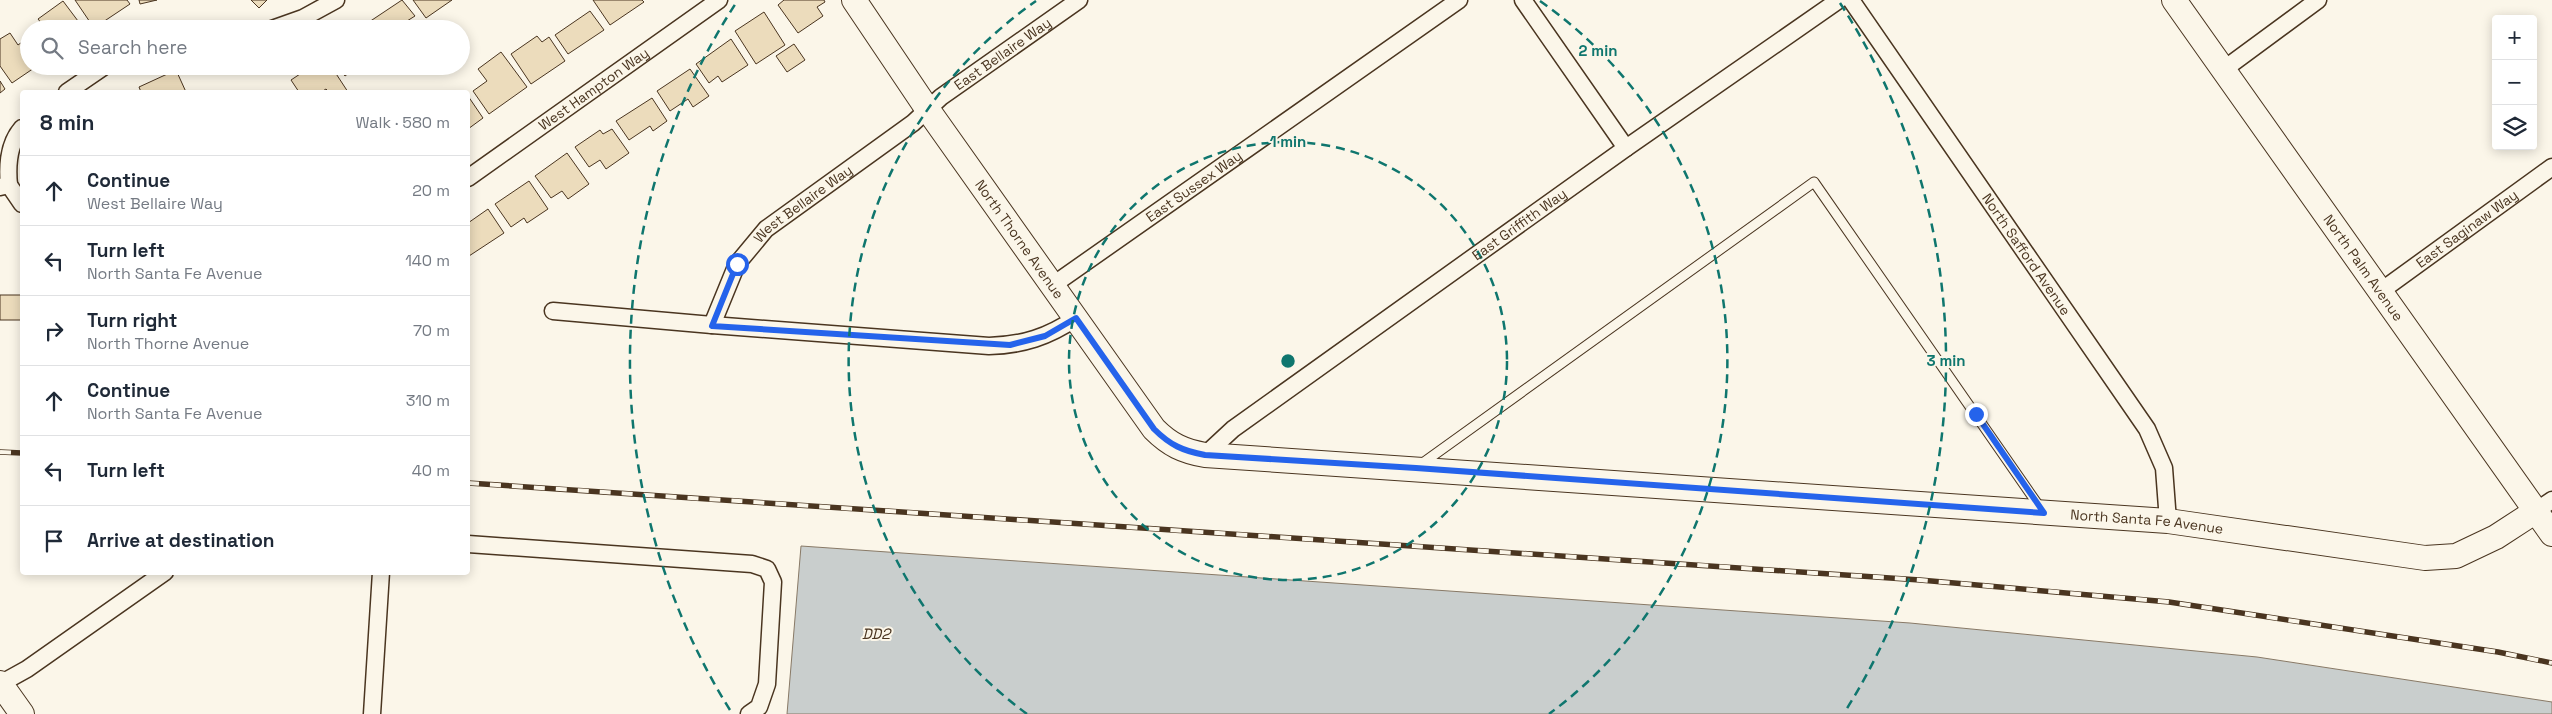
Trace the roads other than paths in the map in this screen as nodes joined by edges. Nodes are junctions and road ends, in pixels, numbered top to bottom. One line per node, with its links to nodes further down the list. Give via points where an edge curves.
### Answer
1 (336, 0): 11 (street)
2 (719, 0): 19 (street, West Hampton Way)
3 (854, 0): 15 (street, North Thorne Avenue)
4 (1078, 0): 15 (street, East Bellaire Way, via 941,97)
5 (1459, 0): 22 (street, East Sussex Way)
6 (1523, 0): 17 (street)
7 (1840, 0): 17 (street, East Griffith Way)
8 (1851, 0): 31 (street, North Safford Avenue, via 2147,429 2164,468)
9 (2174, 0): 12 (street, North Palm Avenue)
10 (2318, 0): 12 (street)
11 (297, 20)
12 (2223, 70): 23 (street, North Palm Avenue)
13 (92, 75): 14 (street)
14 (70, 90)
15 (928, 110): 22 (street, North Thorne Avenue); 26 (street, West Bellaire Way, via 766,229 737,264)
16 (20, 130): 20 (street, via 7,163)
17 (1626, 148): 27 (street, East Griffith Way, via 1233,429)
18 (2552, 167): 23 (street, East Saginaw Way)
19 (470, 177)
20 (4, 186): 21 (street)
21 (20, 202)
22 (1053, 285): 25 (street, North Thorne Avenue)
23 (2381, 291): 29 (street, North Palm Avenue)
24 (553, 311): 26 (street)
25 (1076, 318): 26 (street, via 1045,336 1010,345); 27 (street, North Thorne Avenue, via 1154,429 1169,444 1183,451)
26 (712, 326)
27 (1205, 455): 28 (street, North Santa Fe Avenue)
28 (1416, 468): 30 (street, North Santa Fe Avenue); 30 (lane, via 1814,182)
29 (2544, 506): 31 (street, North Santa Fe Avenue, via 2496,537 2456,556 2425,558); 32 (street, North Palm Avenue)
30 (2044, 513): 31 (street, North Santa Fe Avenue)
31 (2168, 521)
32 (2552, 534)
33 (470, 544): 39 (street, via 752,564 767,569 773,582 768,684 759,707)
34 (161, 575): 36 (street, via 90,626)
35 (381, 575): 38 (street)
36 (0, 683): 37 (street)
37 (22, 714)
38 (372, 714)
39 (749, 714)

